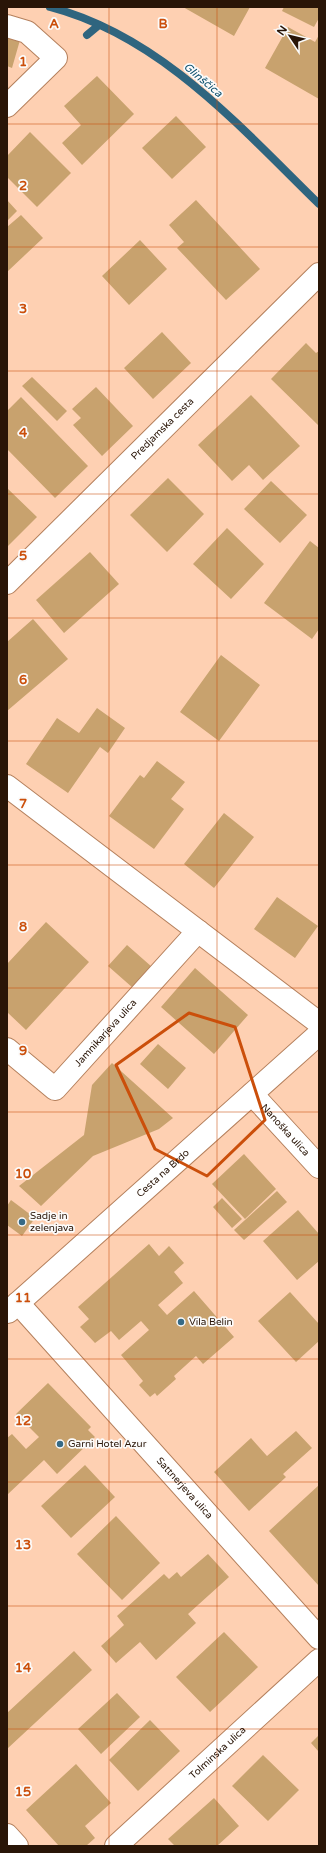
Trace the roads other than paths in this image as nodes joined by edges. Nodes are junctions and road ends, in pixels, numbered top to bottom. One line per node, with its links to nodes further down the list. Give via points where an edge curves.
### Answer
1 (7, 26): 2 (street, via 26,32 56,58)
2 (7, 106)
3 (319, 274): 4 (street, Predjamska cesta)
4 (7, 583)
5 (7, 786): 6 (street)
6 (198, 931): 7 (street); 9 (street, Jamnikarjeva ulica, via 55,1089)
7 (319, 1023)
8 (319, 1034): 10 (street, Cesta na Brdo)
9 (7, 1049)
10 (252, 1094): 11 (street, Nanoška ulica); 12 (street, Cesta na Brdo)
11 (319, 1167)
12 (12, 1308): 13 (street, Sattnerjeva ulica)
13 (319, 1638)
14 (319, 1660): 17 (street, Tolminska ulica)
15 (7, 1835): 16 (street)
16 (17, 1846)
17 (116, 1846)

